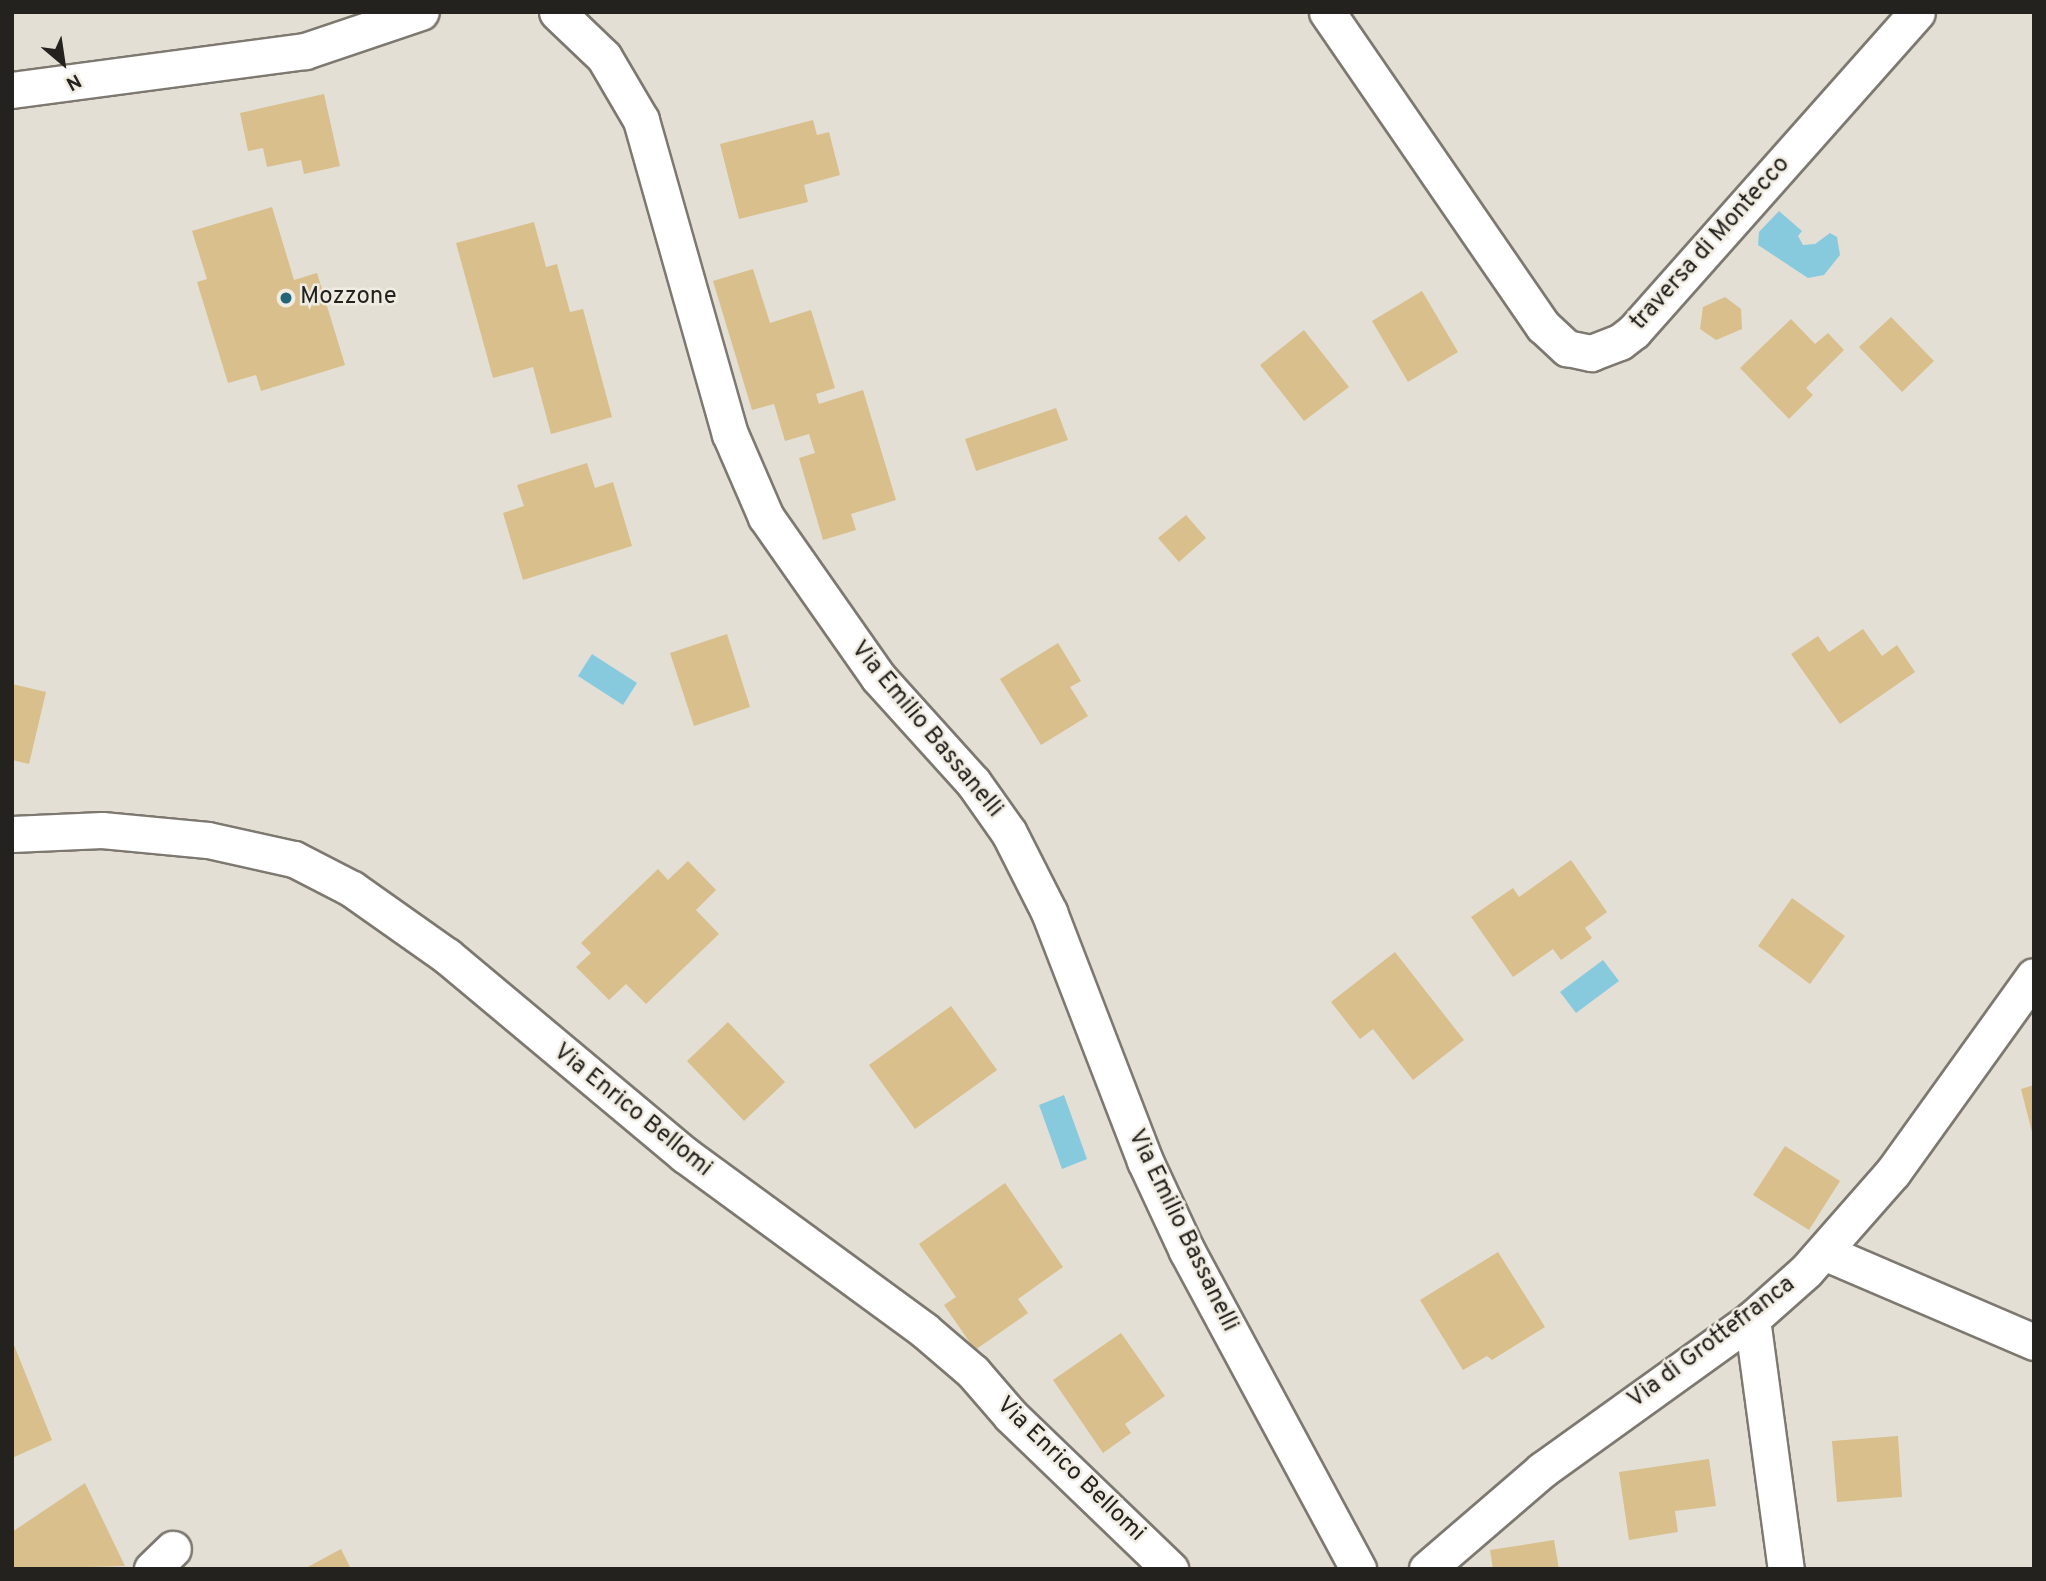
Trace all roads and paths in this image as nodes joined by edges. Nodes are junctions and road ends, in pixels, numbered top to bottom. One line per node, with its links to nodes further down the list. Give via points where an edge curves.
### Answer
1 (421, 12): 5 (street, via 305,51)
2 (557, 12): 12 (street, Via Emilio Bassanelli, via 611,66 641,120 730,434 766,517 872,668 973,782 1015,843 1049,912 1145,1161 1187,1251)
3 (1326, 12): 4 (street, traversa di Montecco, via 1543,326 1567,348 1591,353 1634,331)
4 (1917, 12)
5 (12, 90)
6 (12, 834): 11 (street, Via Enrico Bellomi, via 102,830 208,840 294,859 352,889 447,956 685,1156 924,1330 973,1372 1011,1416)
7 (2034, 976): 8 (street, Via di Grottefranca, via 1893,1172)
8 (1824, 1252): 9 (street, Via di Grottefranca); 10 (street)
9 (1752, 1319): 13 (street, Via di Grottefranca, via 1542,1470); 14 (street)
10 (2034, 1342)
11 (1170, 1569)
12 (1358, 1569)
13 (1427, 1569)
14 (1786, 1569)

